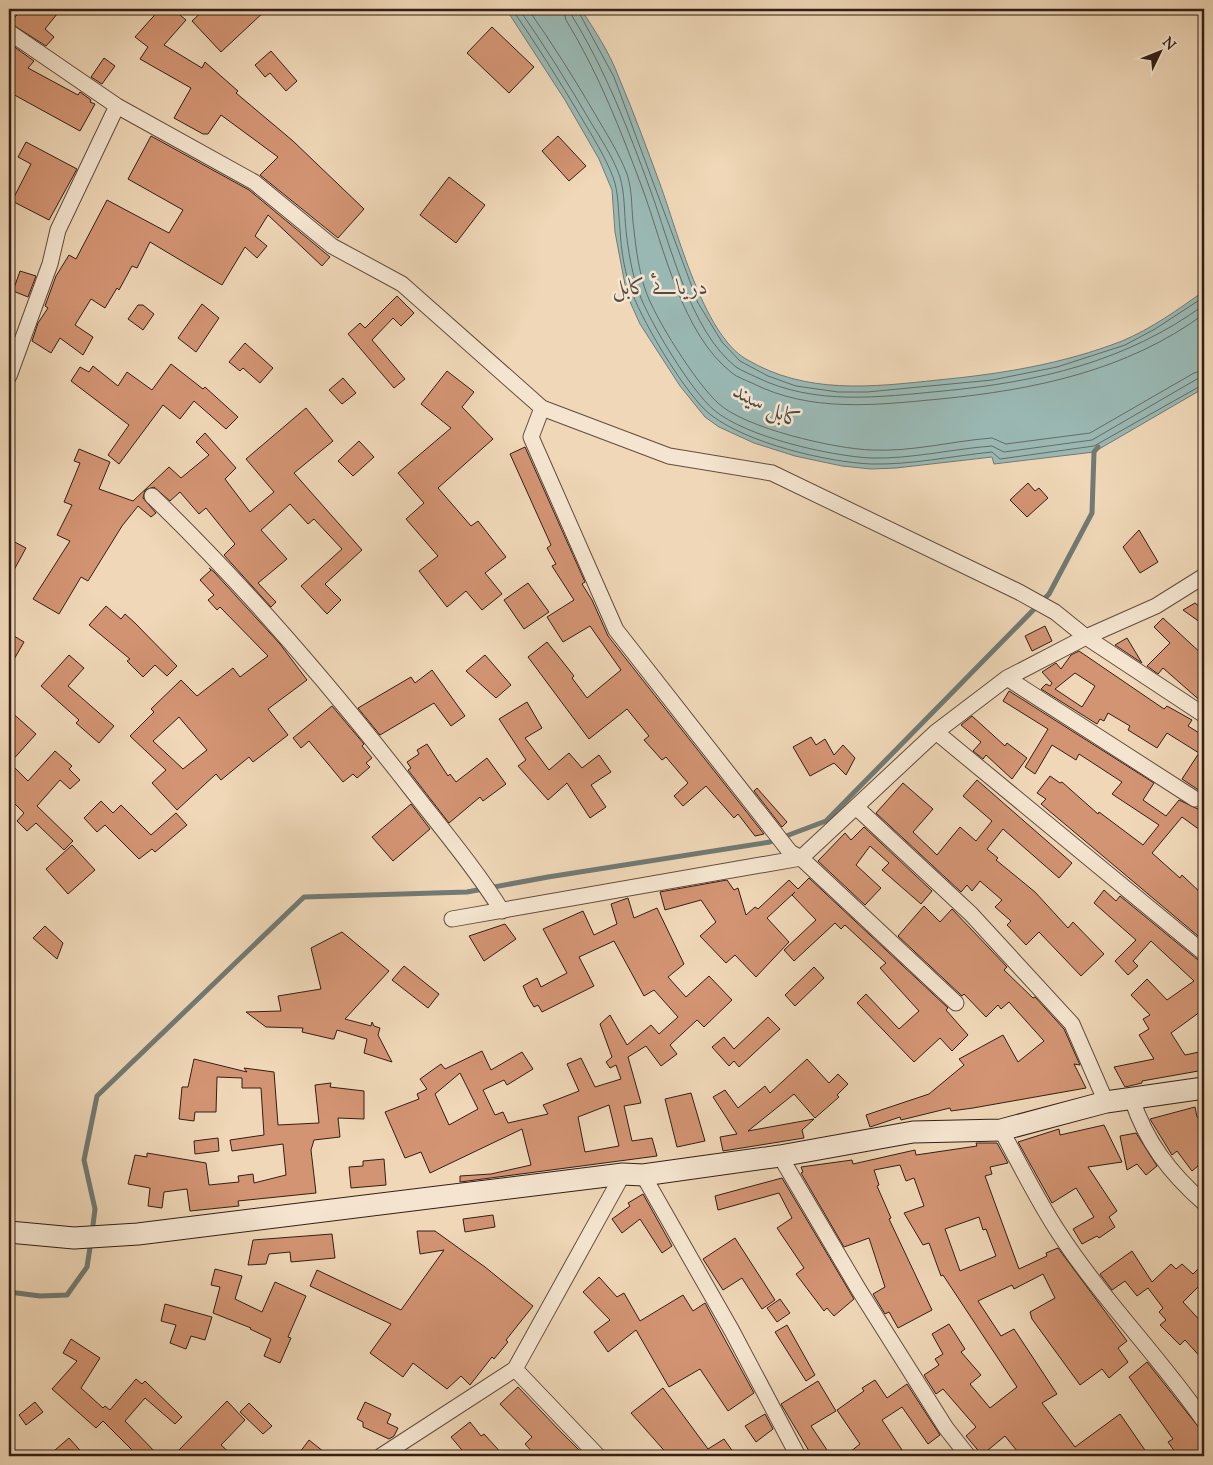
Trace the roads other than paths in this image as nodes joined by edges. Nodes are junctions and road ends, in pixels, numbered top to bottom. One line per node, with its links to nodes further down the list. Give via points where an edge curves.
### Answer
1 (9, 32): 2 (street)
2 (117, 106): 3 (street, via 58,230 50,264); 4 (street, via 254,182 332,246 402,284)
3 (9, 376)
4 (542, 408): 7 (street, via 669,456 772,473 1020,592 1055,612); 13 (street, via 531,438 616,630 776,835)
5 (152, 496): 14 (street, via 210,552 344,702)
6 (1204, 576): 7 (street, via 1156,606)
7 (1086, 637): 8 (street); 9 (street)
8 (1007, 678): 10 (street); 11 (street)
9 (1204, 715)
10 (936, 732): 12 (street); 16 (street)
11 (1195, 799)
12 (856, 807): 13 (street); 20 (street, via 971,914 1072,1024)
13 (796, 855): 14 (street); 17 (street)
14 (502, 910): 15 (street)
15 (452, 919)
16 (1204, 953)
17 (956, 1003)
18 (1201, 1093): 19 (street)
19 (1132, 1099): 20 (street); 24 (street, via 1141,1126 1156,1152)
20 (1106, 1102): 21 (street)
21 (1001, 1130): 22 (street, via 913,1132); 27 (street, via 1058,1232 1116,1310 1184,1391)
22 (780, 1156): 23 (street); 32 (street, via 859,1290 946,1428)
23 (633, 1174): 25 (street, via 138,1234 74,1238); 26 (street); 31 (street, via 732,1331)
24 (1204, 1203)
25 (9, 1232)
26 (516, 1368): 28 (street); 30 (street)
27 (1204, 1422)
28 (400, 1451): 29 (street)
29 (381, 1456)
30 (598, 1456)
31 (798, 1456)
32 (968, 1456)

